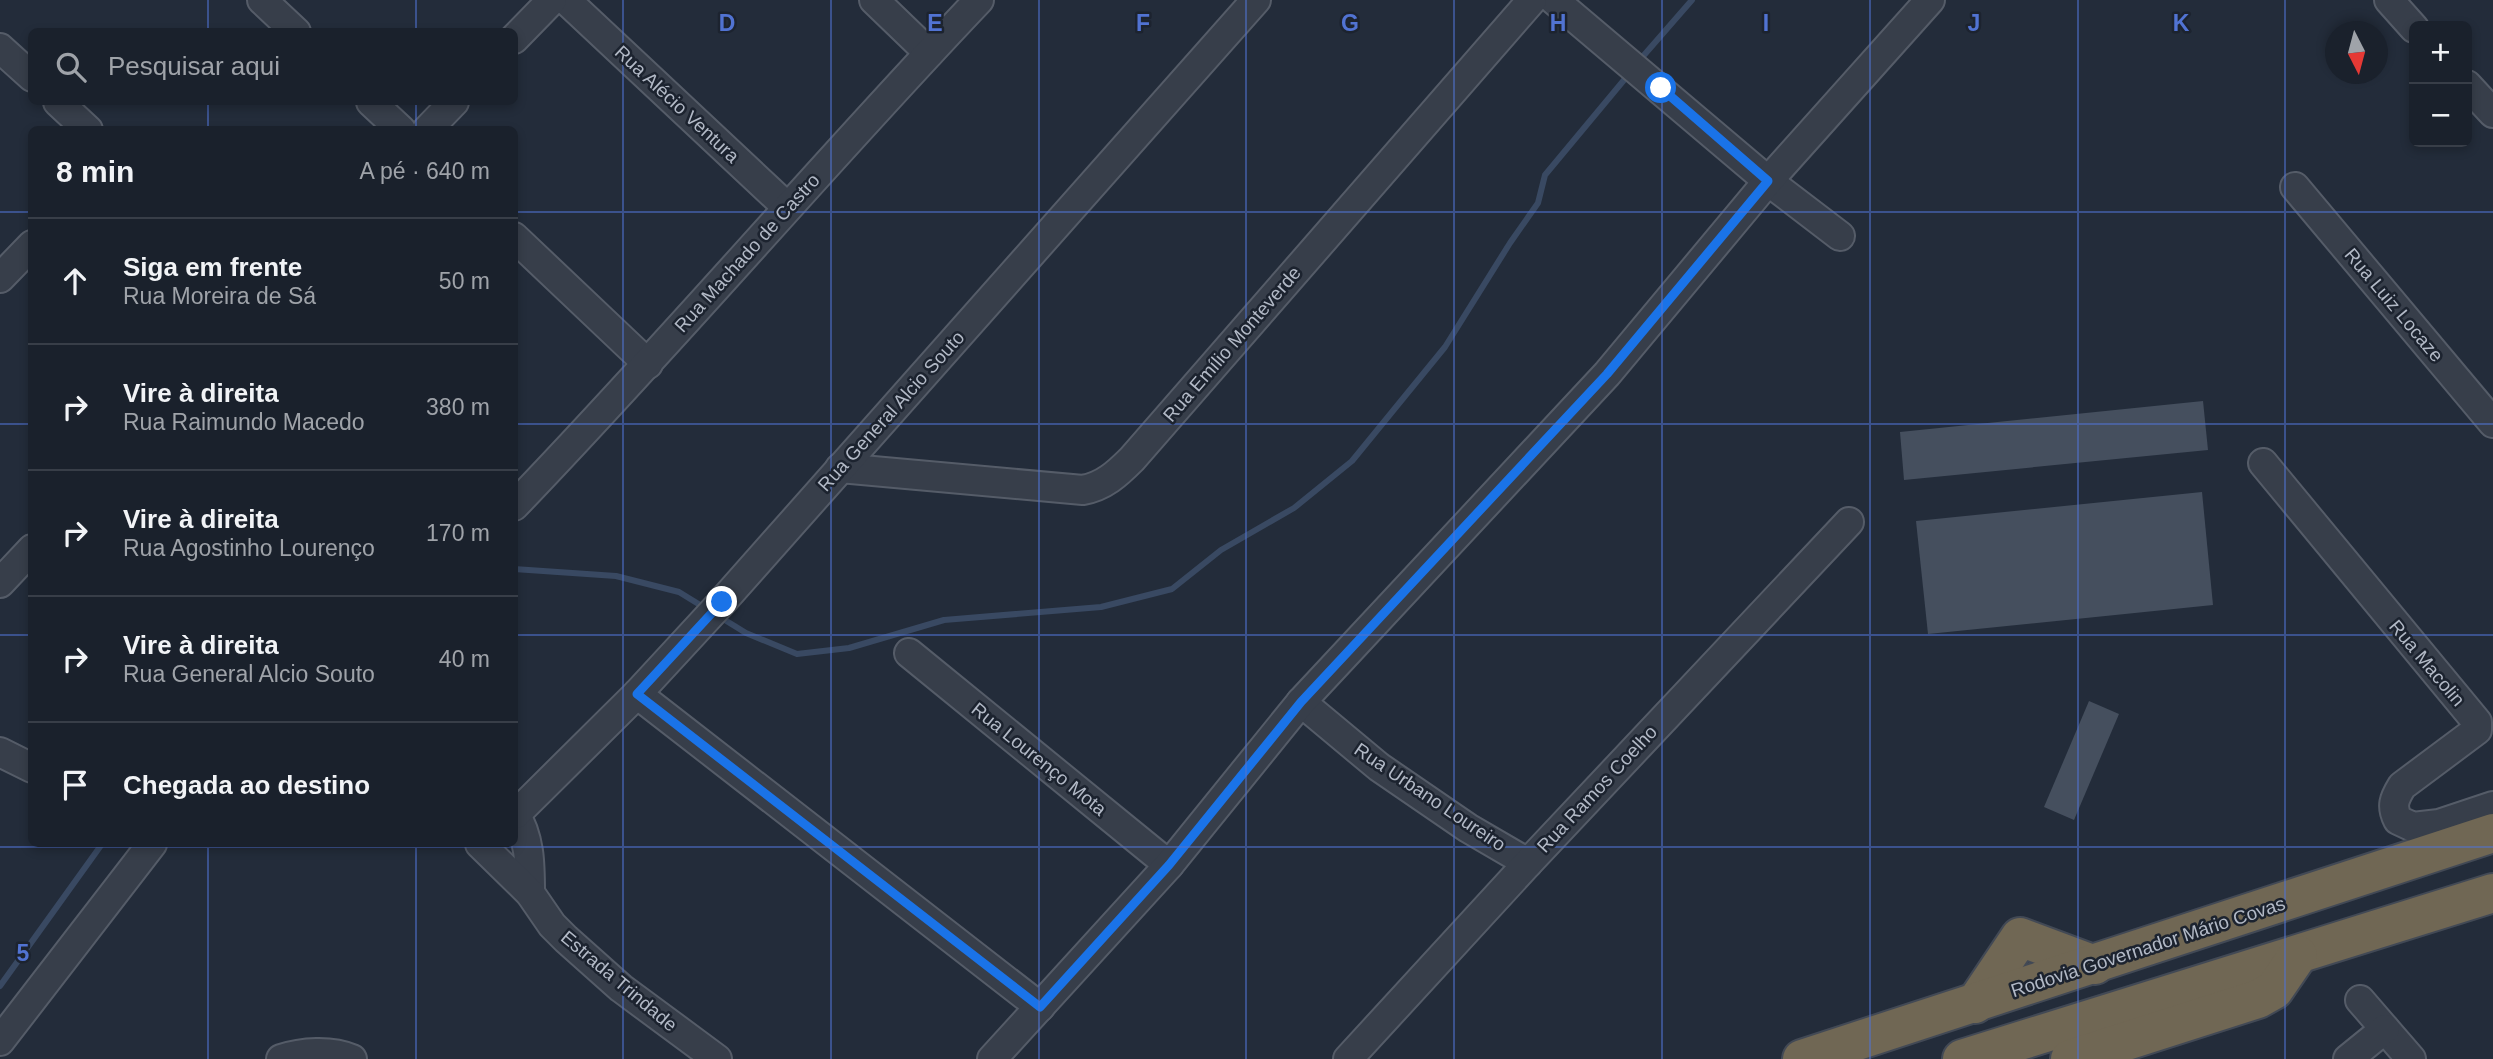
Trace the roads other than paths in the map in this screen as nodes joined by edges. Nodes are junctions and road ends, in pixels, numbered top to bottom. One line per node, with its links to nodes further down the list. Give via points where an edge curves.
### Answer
1 (262, 0): 12 (street)
2 (552, 0): 13 (street)
3 (566, 0): 27 (street, Rua Alécio Ventura)
4 (874, 0): 15 (street)
5 (979, 0): 15 (street, Rua Machado de Castro)
6 (1256, 0): 35 (street, Rua General Alcio Souto)
7 (1532, 0): 35 (street, Rua Emílio Monteverde, via 1112,478 1083,490)
8 (1554, 0): 25 (street)
9 (1930, 0): 25 (street)
10 (2389, 0): 11 (street)
11 (2409, 22)
12 (292, 28)
13 (518, 35)
14 (0, 48): 16 (street)
15 (929, 53): 27 (street, Rua Machado de Castro)
16 (28, 73)
17 (2472, 90): 21 (street)
18 (61, 105): 22 (street)
19 (374, 105): 23 (street)
20 (451, 105): 24 (street)
21 (2493, 113)
22 (84, 126)
23 (397, 126)
24 (431, 126)
25 (1768, 181): 28 (street); 42 (street, via 1607,374)
26 (2295, 187): 33 (street, Rua Luiz Locaze)
27 (787, 207): 32 (street, Rua Machado de Castro)
28 (1840, 236)
29 (518, 241): 32 (street)
30 (28, 249): 31 (street)
31 (0, 278)
32 (648, 364): 36 (street, Rua Machado de Castro)
33 (2493, 423)
34 (2263, 463): 45 (street, Rua Macolin, via 2477,722 2477,730 2402,786 2394,798 2398,820 2413,827 2439,824)
35 (840, 468): 41 (street, Rua General Alcio Souto)
36 (518, 502)
37 (1849, 522): 51 (street, Rua Ramos Coelho)
38 (28, 553): 39 (street)
39 (0, 583)
40 (909, 653): 52 (street, Rua Lourenço Mota)
41 (637, 694): 46 (street, Rua General Alcio Souto); 57 (street)
42 (1301, 702): 51 (street, Rua Urbano Loureiro, via 1379,767); 52 (street)
43 (0, 752): 44 (street)
44 (28, 766)
45 (2493, 806)
46 (518, 810)
47 (518, 818): 53 (street, via 530,855)
48 (2493, 833): 65 (highway, Rodovia Governador Mário Covas)
49 (150, 847): 59 (street)
50 (483, 847): 53 (street, Estrada Trindade)
51 (1528, 863): 64 (street, Rua Ramos Coelho)
52 (1169, 865): 57 (street)
53 (530, 893): 62 (street, Estrada Trindade, via 552,925 621,988)
54 (2493, 893): 55 (highway)
55 (2298, 955): 66 (highway); 67 (highway, via 2274,990 2259,999)
56 (2360, 1000): 58 (street)
57 (1040, 1007): 63 (street)
58 (2385, 1029): 68 (street); 69 (street)
59 (0, 1041)
60 (281, 1059): 61 (street, via 318,1053)
61 (352, 1059)
62 (717, 1059)
63 (992, 1059)
64 (1348, 1059)
65 (1802, 1059)
66 (1962, 1059)
67 (2070, 1059)
68 (2348, 1059)
69 (2410, 1059)

